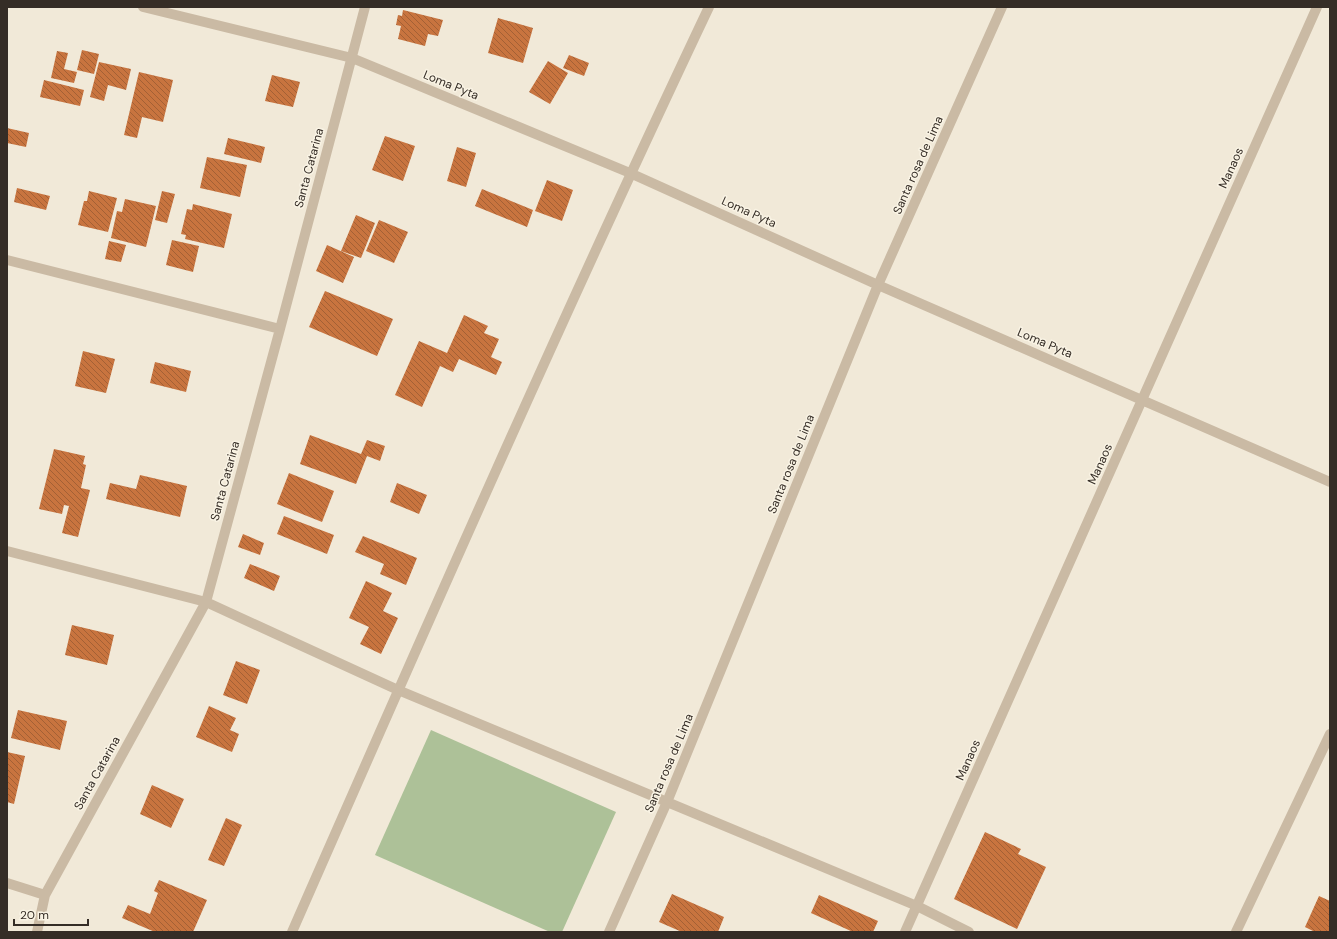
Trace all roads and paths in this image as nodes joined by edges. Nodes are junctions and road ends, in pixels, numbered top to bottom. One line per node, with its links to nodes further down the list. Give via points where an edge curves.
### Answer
1 (144, 7): 6 (street, Loma Pyta)
2 (365, 7): 6 (street, Santa Catarina)
3 (709, 7): 7 (street)
4 (1002, 7): 9 (street, Santa rosa de Lima)
5 (1317, 7): 11 (street, Manaos)
6 (352, 58): 7 (street, Loma Pyta); 10 (street, Santa Catarina)
7 (630, 173): 9 (street, Loma Pyta); 15 (street)
8 (7, 260): 10 (street)
9 (878, 285): 11 (street, Loma Pyta); 17 (street, Santa rosa de Lima)
10 (280, 329): 14 (street, Santa Catarina)
11 (1143, 399): 12 (street, Loma Pyta); 20 (street, Manaos)
12 (1330, 482)
13 (7, 551): 14 (street)
14 (206, 602): 15 (street); 19 (street, Santa Catarina)
15 (398, 690): 17 (street); 22 (street)
16 (1330, 734): 26 (street)
17 (667, 802): 20 (street); 23 (street, Santa rosa de Lima)
18 (7, 883): 19 (street)
19 (45, 895): 21 (street, Santa Catarina)
20 (917, 906): 24 (street, Manaos); 25 (street)
21 (37, 932)
22 (292, 932)
23 (609, 932)
24 (906, 932)
25 (969, 932)
26 (1236, 932)

